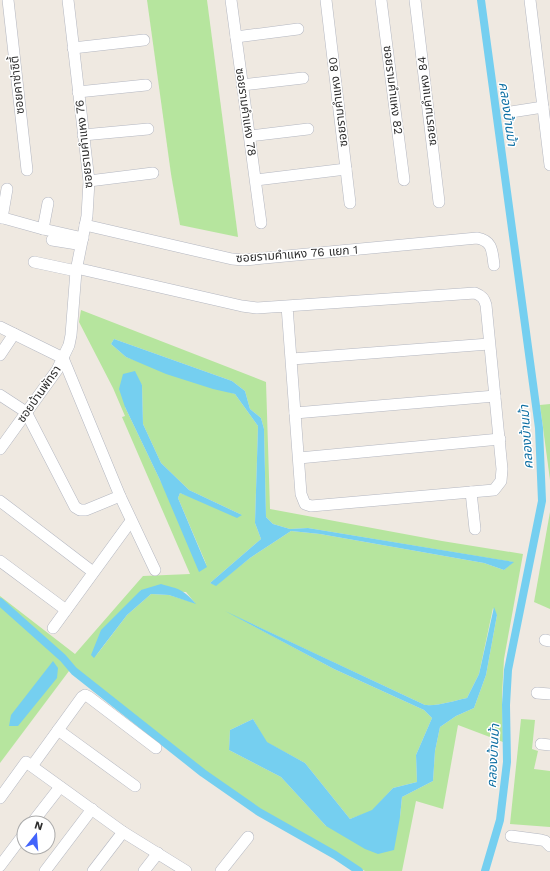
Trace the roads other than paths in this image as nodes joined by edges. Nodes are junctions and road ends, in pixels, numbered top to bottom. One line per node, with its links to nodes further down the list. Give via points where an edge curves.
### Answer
1 (8, 0): 24 (street, ซอยคาซ่าซิตี้)
2 (71, 0): 11 (street, ซอยรามคำแหง 76)
3 (231, 0): 9 (street, ซอยรามคำแหง 78)
4 (326, 0): 23 (street, ซอยรามคำแหง 80)
5 (381, 0): 27 (street, ซอยรามคำแหง 82)
6 (415, 0): 30 (street, ซอยรามคำแหง 84)
7 (530, 0): 16 (street)
8 (298, 29): 9 (street)
9 (236, 37): 14 (street, ซอยรามคำแหง 78)
10 (144, 40): 11 (street)
11 (73, 48): 15 (street, ซอยรามคำแหง 76)
12 (302, 78): 14 (street)
13 (146, 85): 15 (street)
14 (242, 85): 21 (street, ซอยรามคำแหง 78)
15 (78, 92): 20 (street, ซอยรามคำแหง 76)
16 (543, 107): 17 (street); 22 (street)
17 (511, 112)
18 (148, 129): 20 (street)
19 (308, 129): 21 (street)
20 (83, 135): 28 (street, ซอยรามคำแหง 76)
21 (250, 136): 26 (street, ซอยรามคำแหง 78)
22 (550, 165)
23 (346, 169): 26 (street); 32 (street, ซอยรามคำแหง 80)
24 (27, 170)
25 (153, 173): 28 (street)
26 (256, 180): 34 (street, ซอยรามคำแหง 78)
27 (404, 180)
28 (89, 181): 35 (street, ซอยรามคำแหง 76)
29 (7, 189): 33 (street)
30 (439, 202)
31 (48, 203): 36 (street)
32 (350, 204)
33 (1, 218): 36 (street)
34 (261, 223)
35 (85, 225): 38 (street, ซอยรามคำแหง 76); 40 (street, ซอยรามคำแหง 76 แยก 1, via 244,260 477,238 490,245)
36 (42, 229): 38 (street)
37 (52, 240): 38 (street)
38 (82, 241): 41 (street, ซอยรามคำแหง 76)
39 (34, 262): 41 (street)
40 (494, 265)
41 (76, 269): 42 (street, via 242,306); 45 (street, ซอยรามคำแหง 76)
42 (287, 306): 46 (street, via 475,293 480,295 486,305); 49 (street)
43 (0, 327): 44 (street)
44 (14, 334): 47 (street); 48 (street)
45 (71, 335): 48 (street, ซอยบ้านพัทรา)
46 (489, 344): 49 (street); 51 (street)
47 (0, 355)
48 (63, 358): 52 (street, ซอยบ้านพัทรา); 58 (street)
49 (292, 359): 53 (street)
50 (0, 395): 52 (street)
51 (495, 396): 53 (street); 54 (street)
52 (26, 412): 55 (street, ซอยบ้านพัทรา); 58 (street, via 75,507 86,510)
53 (295, 413): 56 (street)
54 (500, 439): 56 (street); 57 (street, via 501,482 494,490)
55 (0, 449)
56 (298, 458): 57 (street, via 302,498 305,504 311,506)
57 (471, 492): 61 (street)
58 (120, 496): 60 (street)
59 (0, 501): 64 (street)
60 (131, 521): 63 (street); 64 (street)
61 (475, 529)
62 (0, 561): 65 (street)
63 (155, 570)
64 (93, 572): 65 (street)
65 (66, 610): 66 (street)
66 (52, 628)
67 (537, 693): 68 (street)
68 (550, 694)
69 (58, 730): 70 (street, via 85,695); 71 (street); 72 (street)
70 (156, 748)
71 (32, 766): 73 (street); 74 (street, via 26,762)
72 (135, 786)
73 (60, 787): 75 (street); 76 (street)
74 (0, 798)
75 (92, 809): 77 (street); 84 (street)
76 (38, 815)
77 (123, 832): 82 (street); 85 (street)
78 (511, 836): 81 (street, via 544,841)
79 (248, 837): 88 (street)
80 (16, 845): 83 (street)
81 (550, 846)
82 (158, 853): 86 (street); 87 (street)
83 (0, 866)
84 (45, 871)
85 (93, 871)
86 (144, 871)
87 (186, 871)
88 (220, 871)

